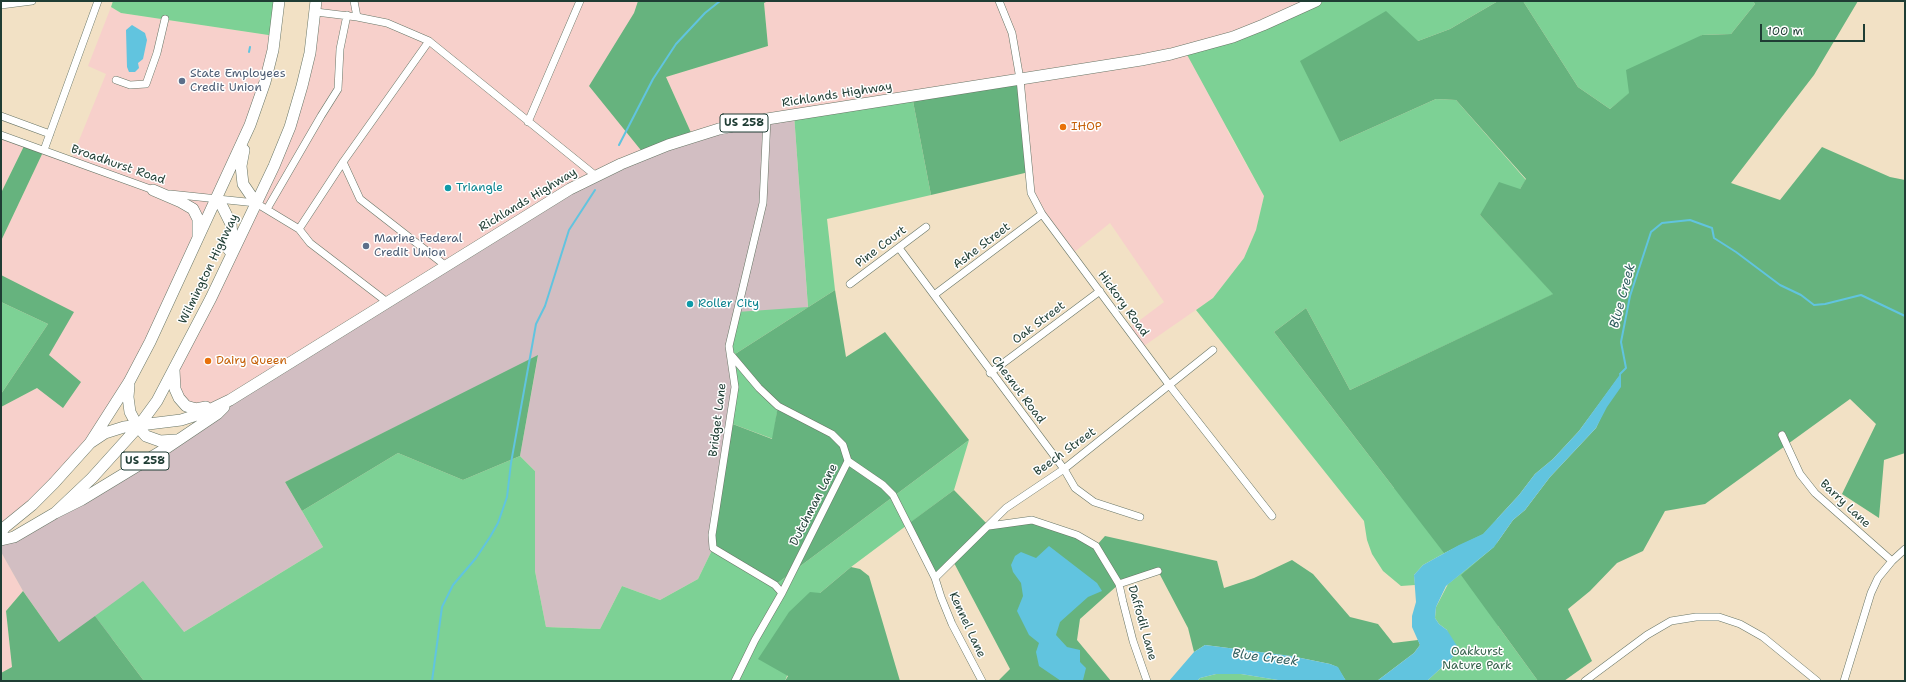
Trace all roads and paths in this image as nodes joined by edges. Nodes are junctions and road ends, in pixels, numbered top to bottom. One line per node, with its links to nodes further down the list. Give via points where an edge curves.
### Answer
1 (32, 1): 8 (street)
2 (98, 1): 20 (street)
3 (279, 1): 19 (main road, Wilmington Highway, via 273,50)
4 (354, 1): 11 (street)
5 (580, 1): 18 (street)
6 (999, 1): 14 (street, Hickory Road, via 1012,34)
7 (1316, 1): 14 (main road, Richlands Highway / US 258, via 1263,25 1202,46 1141,60)
8 (1, 5)
9 (316, 6): 10 (street); 27 (main road, Wilmington Highway, via 302,86 290,127)
10 (348, 15): 11 (street); 28 (street, via 340,49 338,89)
11 (357, 17): 13 (street, via 401,28)
12 (165, 20): 15 (street, via 146,84 130,85)
13 (429, 41): 18 (street); 23 (street)
14 (1020, 79): 17 (main road, Richlands Highway / US 258); 29 (street, Hickory Road, via 1031,193)
15 (116, 80)
16 (1, 116): 20 (street)
17 (767, 119): 24 (main road, Richlands Highway / US 258, via 693,136); 41 (street, Bridget Lane, via 763,203 729,346)
18 (528, 122): 24 (street)
19 (250, 125): 26 (main road, Wilmington Highway); 27 (main road, via 241,166 243,184)
20 (50, 134): 22 (street)
21 (1, 135): 22 (street, Broadhurst Road)
22 (44, 150): 25 (street, Broadhurst Road)
23 (342, 162): 31 (street); 34 (street, via 360,199)
24 (596, 176): 34 (main road, Richlands Highway / US 258, via 542,205)
25 (153, 190): 26 (street, Broadhurst Road); 32 (main road, via 182,202 192,210 198,219)
26 (218, 198): 27 (street, Broadhurst Road); 32 (main road, Wilmington Highway); 35 (main road, via 231,224 232,237)
27 (256, 203): 28 (street); 35 (main road, Wilmington Highway)
28 (267, 209): 31 (street)
29 (1042, 214): 37 (street, Hickory Road); 38 (street, Ashe Street)
30 (926, 227): 33 (street, Pine Court)
31 (298, 229): 39 (street, via 312,245)
32 (198, 241): 44 (main road, Wilmington Highway)
33 (898, 248): 36 (street, Pine Court); 38 (street, Chesnut Road)
34 (446, 266): 39 (main road, Richlands Highway / US 258)
35 (223, 274): 42 (main road, Wilmington Highway)
36 (850, 284)
37 (1100, 291): 43 (street, Oak Street); 45 (street, Hickory Road)
38 (934, 296): 43 (street, Chesnut Road)
39 (387, 302): 46 (main road, Richlands Highway / US 258)
40 (1214, 350): 45 (street, Beech Street)
41 (732, 356): 51 (street, Dutchman Lane, via 778,406 832,434 843,445); 64 (street, Bridget Lane, via 735,388 712,535 713,548 775,585)
42 (174, 369): 46 (main road, via 174,389 186,406 196,409); 47 (main road, Wilmington Highway, via 157,401)
43 (990, 373): 52 (street, Chesnut Road)
44 (129, 382): 47 (main road, via 130,412); 50 (main road, Wilmington Highway)
45 (1170, 386): 52 (street, Beech Street); 54 (street, Hickory Road)
46 (230, 400): 47 (main road, Richlands Highway / US 258, via 181,420); 49 (main road, Richlands Highway / US 258, via 217,414)
47 (138, 427): 49 (main road, via 146,436 160,441); 50 (main road, Richlands Highway / US 258, via 124,427); 53 (main road, Wilmington Highway, via 92,478)
48 (1782, 435): 60 (street, Barry Lane, via 1800,474 1815,493)
49 (176, 440): 53 (main road, Richlands Highway / US 258, via 81,500)
50 (90, 442): 57 (main road, via 54,483)
51 (848, 461): 62 (street, Kennel Lane, via 893,495); 64 (street, Dutchman Lane)
52 (1064, 469): 55 (street, Chesnut Road, via 1075,488 1094,502); 56 (street, Beech Street, via 1006,508)
53 (55, 512): 58 (main road, via 14,537)
54 (1272, 516)
55 (1140, 517)
56 (989, 526): 62 (street, Beech Street); 63 (street, Daffodil Lane, via 1032,520 1077,535 1096,546)
57 (1, 532)
58 (1, 540)
59 (1905, 549): 60 (street)
60 (1892, 561): 70 (street, via 1878,578 1872,593)
61 (1158, 571): 63 (street)
62 (935, 578): 66 (street, Kennel Lane, via 952,624)
63 (1119, 584): 67 (street, Daffodil Lane, via 1133,641)
64 (782, 593): 65 (street, Dutchman Lane)
65 (735, 681)
66 (982, 681)
67 (1147, 681)
68 (1585, 681): 69 (street, via 1647,635 1671,621 1696,617 1719,617 1740,624 1763,637)
69 (1817, 681)
70 (1844, 681)

